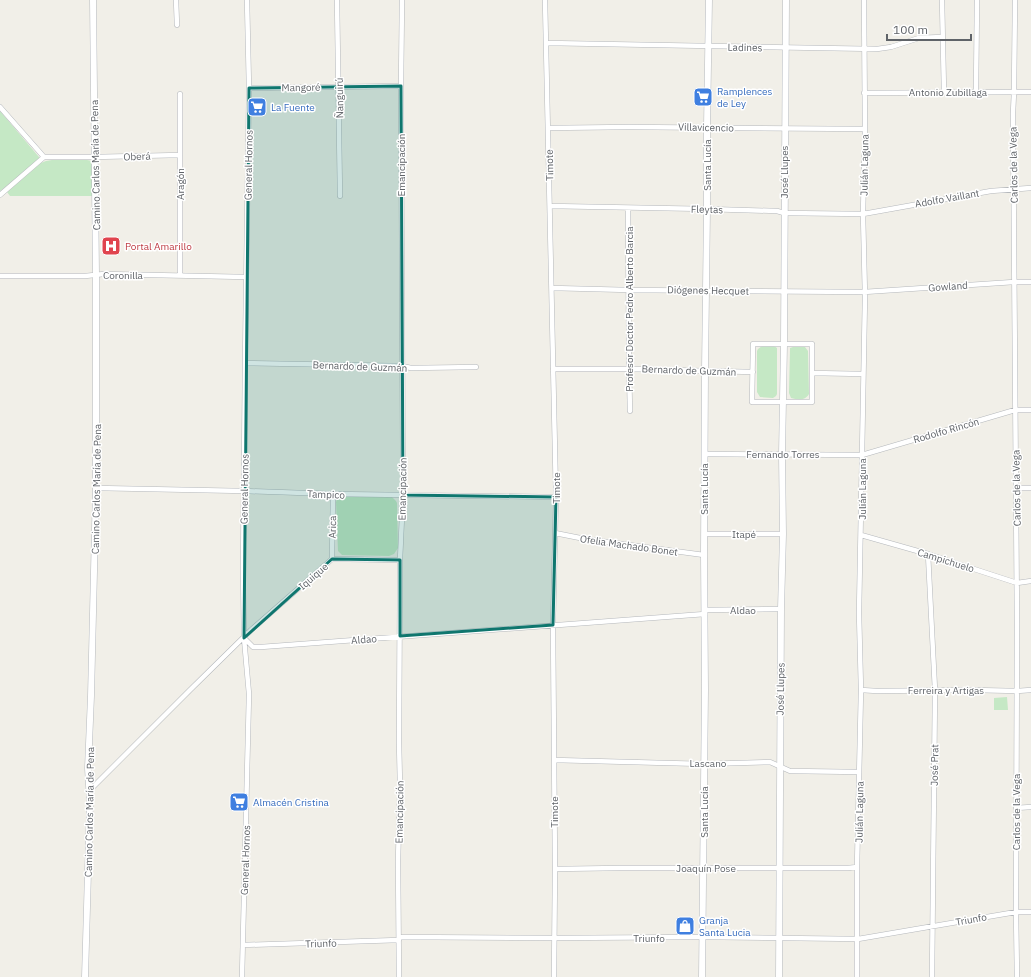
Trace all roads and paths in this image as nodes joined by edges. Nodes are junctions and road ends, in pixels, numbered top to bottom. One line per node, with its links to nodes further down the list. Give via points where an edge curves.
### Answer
1 (93, 0): 35 (street, Camino Carlos María de Pena)
2 (176, 0): 13 (street)
3 (247, 0): 21 (street, General Hornos)
4 (337, 0): 19 (street, Ñanguirú)
5 (402, 0): 20 (street, Emancipación)
6 (545, 0): 15 (street, Timote)
7 (709, 0): 16 (street, Santa Lucía)
8 (786, 0): 17 (street, José Llupes)
9 (864, 0): 18 (street, Julián Laguna)
10 (942, 0): 14 (street)
11 (977, 0): 23 (street)
12 (1015, 0): 24 (street, Carlos de la Vega)
13 (177, 25)
14 (942, 37): 18 (street, Ladines, via 919,38 884,48); 22 (street)
15 (547, 43): 16 (street, Ladines); 30 (street, Timote)
16 (708, 46): 17 (street, Ladines); 29 (street, Santa Lucía)
17 (785, 48): 18 (street, Ladines); 31 (street, José Llupes)
18 (864, 49): 26 (street, Julián Laguna)
19 (338, 86): 20 (street, Mangoré); 21 (street, Mangoré); 39 (street, Ñanguirú)
20 (401, 86): 58 (street, Emancipación)
21 (250, 88): 48 (street, General Hornos)
22 (944, 92): 23 (street, Antonio Zubillaga); 26 (street, Antonio Zubillaga)
23 (976, 92): 24 (street, Antonio Zubillaga)
24 (1014, 92): 25 (street, Antonio Zubillaga); 37 (street, Carlos de la Vega)
25 (1031, 92)
26 (864, 93): 32 (street, Julián Laguna)
27 (180, 94): 33 (street, Aragón)
28 (0, 107): 34 (street)
29 (707, 127): 30 (street, Villavicencio); 31 (street, Villavicencio); 42 (street, Santa Lucía)
30 (548, 128): 40 (street, Timote)
31 (785, 128): 32 (street, Villavicencio); 43 (street, José Llupes)
32 (865, 129): 44 (street, Julián Laguna)
33 (180, 155): 35 (street, Oberá); 46 (street, Aragón)
34 (44, 157): 35 (street, Oberá); 38 (street)
35 (94, 158): 45 (street, Camino Carlos María de Pena)
36 (1031, 188): 37 (street, Adolfo Vaillant)
37 (1014, 189): 44 (street, Adolfo Vaillant); 49 (street, Carlos de la Vega)
38 (0, 195)
39 (340, 196)
40 (550, 206): 41 (street, Fleytas); 51 (street, Timote)
41 (628, 208): 42 (street, Fleytas); 52 (street, Profesor Doctor Pedro Alberto Barcia)
42 (707, 209): 43 (street, Fleytas); 53 (street, Santa Lucía)
43 (784, 213): 44 (street, Fleytas); 54 (street, José Llupes)
44 (863, 214): 55 (street, Julián Laguna)
45 (96, 275): 46 (street, Coronilla); 47 (street, Coronilla); 73 (street, Camino Carlos María de Pena)
46 (180, 275): 48 (street, Coronilla)
47 (0, 276)
48 (246, 276): 57 (street, General Hornos)
49 (1014, 282): 50 (street, Gowland); 55 (street, Gowland); 67 (street, Carlos de la Vega)
50 (1031, 282)
51 (552, 288): 52 (street, Diógenes Hecquet); 60 (street, Timote)
52 (629, 290): 53 (street, Diógenes Hecquet); 61 (street, Profesor Doctor Pedro Alberto Barcia)
53 (706, 290): 54 (street, Diógenes Hecquet); 62 (street, Santa Lucía)
54 (784, 291): 55 (street, Diógenes Hecquet); 56 (street, José Llupes)
55 (864, 292): 65 (street, Julián Laguna)
56 (784, 344): 63 (street, via 753,344); 64 (street, via 812,344); 66 (street, José Llupes)
57 (245, 363): 58 (street, Bernardo de Guzmán); 76 (street, General Hornos)
58 (402, 366): 59 (street, Bernardo de Guzmán); 78 (street, Emancipación)
59 (476, 367)
60 (553, 369): 61 (street, Bernardo de Guzmán); 79 (street, Timote)
61 (629, 369): 62 (street, Bernardo de Guzmán); 69 (street, Profesor Doctor Pedro Alberto Barcia)
62 (705, 371): 63 (street, Bernardo de Guzmán); 70 (street, Santa Lucía)
63 (753, 372): 66 (street, via 752,402)
64 (812, 373): 65 (street); 66 (street, via 812,402)
65 (863, 374): 72 (street, Julián Laguna)
66 (783, 402): 71 (street, José Llupes)
67 (1015, 410): 68 (street, Rodolfo Rincón); 72 (street, Rodolfo Rincón); 74 (street, Carlos de la Vega)
68 (1031, 410)
69 (630, 411)
70 (705, 454): 71 (street, Fernando Torres); 81 (street, Santa Lucía)
71 (782, 454): 72 (street, Fernando Torres); 82 (street, José Llupes)
72 (862, 455): 83 (street, Julián Laguna)
73 (96, 488): 76 (street, Tampico); 103 (street, Camino Carlos María de Pena, via 88,768)
74 (1016, 488): 75 (street); 89 (street, Carlos de la Vega)
75 (1031, 488)
76 (244, 491): 77 (street, Tampico); 94 (street, General Hornos)
77 (333, 494): 78 (street, Tampico); 86 (street, Arica)
78 (403, 495): 79 (street, Tampico); 87 (street, Emancipación)
79 (556, 497): 80 (street, Timote)
80 (555, 533): 85 (street, Ofelia Machado Bonet); 92 (street, Timote)
81 (704, 534): 82 (street, Itapé); 85 (street, Santa Lucía)
82 (783, 534): 90 (street, José Llupes)
83 (861, 535): 84 (street, Campichuelo); 95 (street, Julián Laguna)
84 (928, 554): 89 (street, Campichuelo); 96 (street, José Prat)
85 (704, 555): 91 (street, Santa Lucía)
86 (332, 559): 87 (street, Iquique); 94 (street, Iquique)
87 (400, 560): 93 (street, Emancipación)
88 (1031, 581): 89 (street, Campichuelo)
89 (1017, 583): 98 (street, Carlos de la Vega)
90 (781, 609): 91 (street, Aldao); 101 (street, José Llupes)
91 (705, 612): 92 (street, Aldao); 100 (street, Santa Lucía)
92 (553, 625): 93 (street, Aldao); 99 (street, Timote)
93 (400, 636): 94 (street, Aldao, via 260,647 253,647); 114 (street, Emancipación)
94 (244, 638): 103 (street); 118 (street, General Hornos, via 249,694)
95 (861, 690): 96 (street, Ferreira y Artigas); 102 (street, Julián Laguna)
96 (935, 690): 98 (street, Ferreira y Artigas); 112 (street, José Prat)
97 (1031, 690): 98 (street, Ferreira y Artigas)
98 (1017, 691): 105 (street, Carlos de la Vega)
99 (554, 760): 100 (street, Lascano); 109 (street, Timote)
100 (704, 764): 101 (street, Lascano, via 770,762); 107 (street, Santa Lucía)
101 (780, 766): 102 (street, Lascano, via 790,771); 108 (street, José Llupes)
102 (859, 772): 106 (street, Julián Laguna)
103 (90, 791): 119 (street, Camino Carlos María de Pena)
104 (1031, 807): 105 (street)
105 (1016, 808): 110 (street, Carlos de la Vega)
106 (857, 867): 108 (street, Joaquín Pose); 117 (street, Julián Laguna)
107 (703, 868): 108 (street, Joaquín Pose); 109 (street, Joaquín Pose); 113 (street, Santa Lucía)
108 (779, 868): 116 (street, José Llupes)
109 (555, 869): 115 (street, Timote)
110 (1016, 912): 111 (street, Triunfo); 112 (street, Triunfo); 127 (street, Carlos de la Vega)
111 (1031, 912)
112 (932, 926): 117 (street, Triunfo); 126 (street, José Prat)
113 (702, 937): 115 (street, Triunfo); 116 (street, Triunfo); 123 (street, Santa Lucía)
114 (399, 938): 115 (street, Triunfo); 118 (street, Triunfo); 121 (street, Emancipación)
115 (555, 938): 122 (street, Timote)
116 (779, 938): 117 (street, Triunfo); 124 (street, José Llupes)
117 (858, 939): 125 (street, Julián Laguna)
118 (243, 945): 120 (street, General Hornos)
119 (85, 977)
120 (242, 977)
121 (399, 977)
122 (554, 977)
123 (702, 977)
124 (779, 977)
125 (857, 977)
126 (932, 977)
127 (1017, 977)

